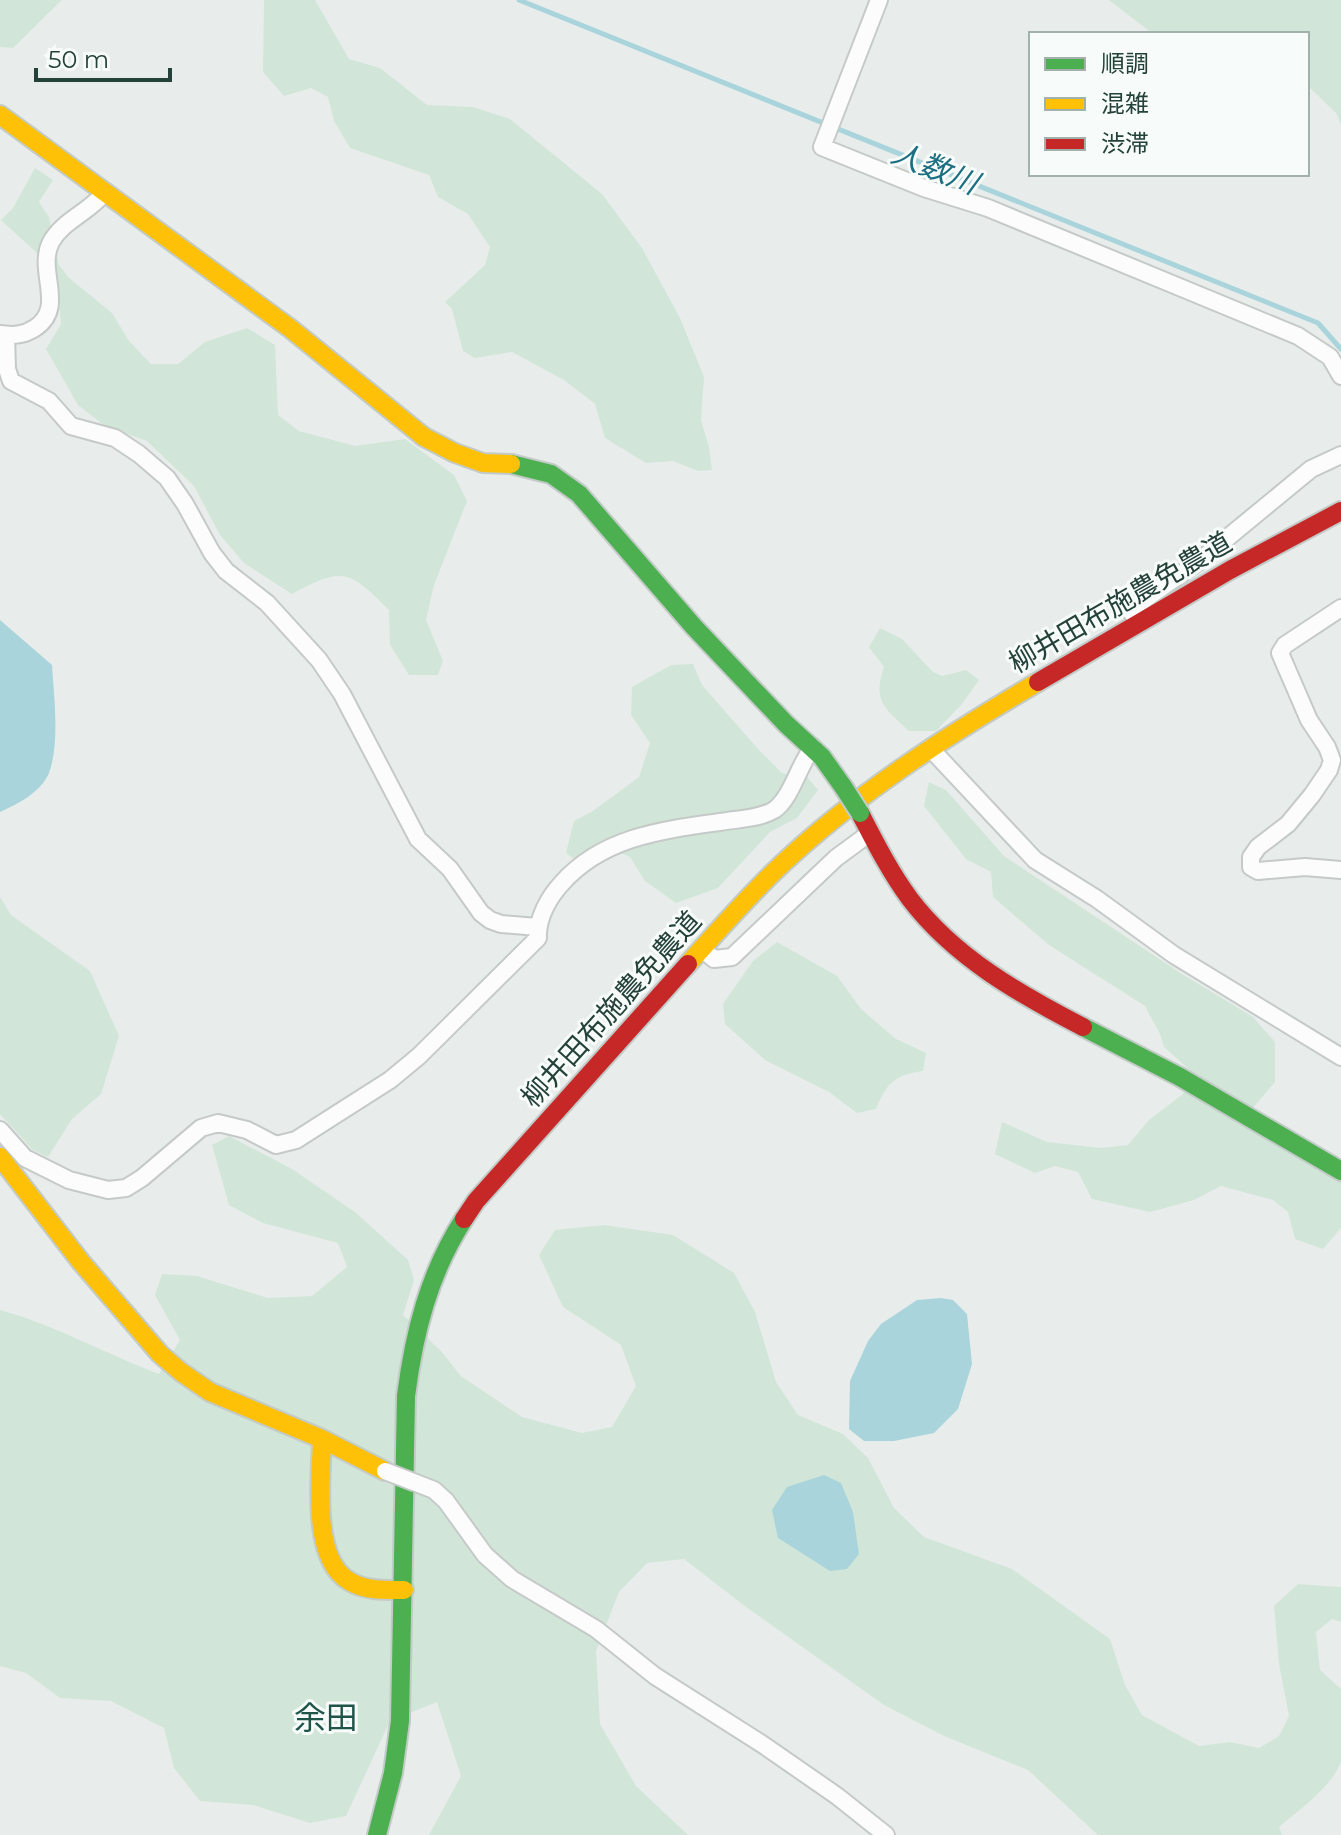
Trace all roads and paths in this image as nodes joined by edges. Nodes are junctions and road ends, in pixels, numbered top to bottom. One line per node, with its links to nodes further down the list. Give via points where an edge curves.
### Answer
1 (879, 0): 5 (street, via 822,147 988,208 1298,336 1330,357)
2 (0, 115): 3 (street)
3 (105, 192): 4 (street, via 51,242 45,262 52,307 46,318 20,335); 10 (street, via 291,329 424,437 483,463 521,465 551,474 579,494 694,627)
4 (3, 335): 14 (street, via 11,381 49,401 71,426 115,438 167,478 226,571 267,603 319,660 418,839 450,869 481,913 501,924)
5 (1341, 376)
6 (1341, 455): 9 (street, via 1311,469 1130,610)
7 (1341, 511): 9 (street, 柳井田布施農免農道)
8 (1341, 608): 13 (street, via 1280,653 1309,720 1327,747 1329,770 1288,824 1251,857 1251,867 1258,871)
9 (1139, 624): 11 (street, 柳井田布施農免農道)
10 (813, 747): 12 (street, bridge); 14 (street, via 774,810 626,839 597,852 553,893)
11 (930, 748): 15 (street, 柳井田布施農免農道, via 780,866); 16 (street, via 1035,860 1174,955)
12 (870, 833): 15 (street, via 836,858 732,957 714,959); 19 (street, via 915,906 987,972 1028,1000 1237,1108)
13 (1341, 870)
14 (537, 927): 17 (street, via 538,938 419,1056 296,1140 276,1145 247,1130 210,1125 126,1188 108,1190 69,1180 25,1158)
15 (702, 949): 22 (street, 柳井田布施農免農道, via 502,1169 438,1262 410,1352)
16 (1341, 1057)
17 (0, 1130)
18 (0, 1157): 20 (street, via 160,1354 210,1392)
19 (1341, 1171)
20 (322, 1439): 21 (street); 22 (street, via 327,1552 339,1574 358,1586)
21 (385, 1471): 24 (street, bridge, via 434,1490 485,1555 512,1579 596,1629 655,1676 775,1752)
22 (404, 1590): 23 (street, 柳井田布施農免農道, via 400,1721)
23 (377, 1835)
24 (886, 1835)

